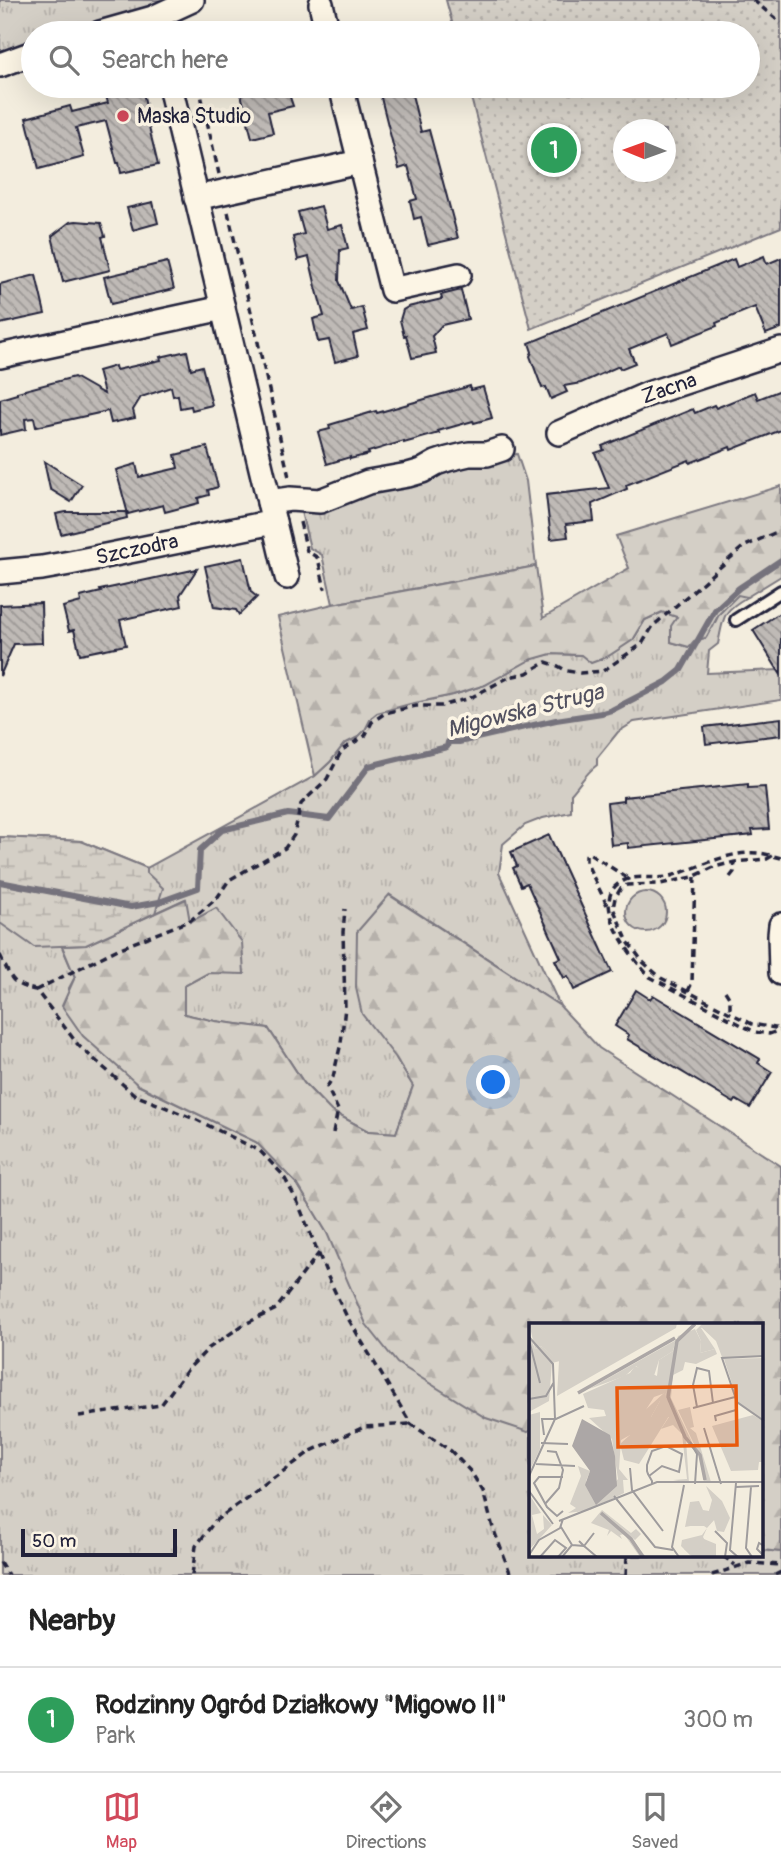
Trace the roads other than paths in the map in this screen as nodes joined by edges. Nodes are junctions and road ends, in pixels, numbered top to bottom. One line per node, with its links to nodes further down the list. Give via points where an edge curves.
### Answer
1 (192, 0): 3 (street)
2 (321, 4): 4 (street)
3 (162, 21)
4 (325, 21)
5 (21, 57): 6 (street)
6 (0, 65)
7 (173, 98): 10 (street)
8 (344, 98): 9 (street)
9 (360, 162): 10 (street); 11 (street, via 392,290)
10 (197, 198): 12 (street)
11 (459, 275)
12 (223, 309): 14 (street); 17 (street)
13 (781, 350): 15 (street, Zacna, via 648,394)
14 (0, 356)
15 (559, 433)
16 (502, 449): 17 (street, Szczodra, via 368,482 320,501 295,499)
17 (271, 512): 18 (street, Szczodra, via 51,567); 19 (street)
18 (0, 572)
19 (286, 577)
20 (781, 591): 21 (lane)
21 (736, 620)
22 (781, 925): 23 (street)
23 (781, 973)

